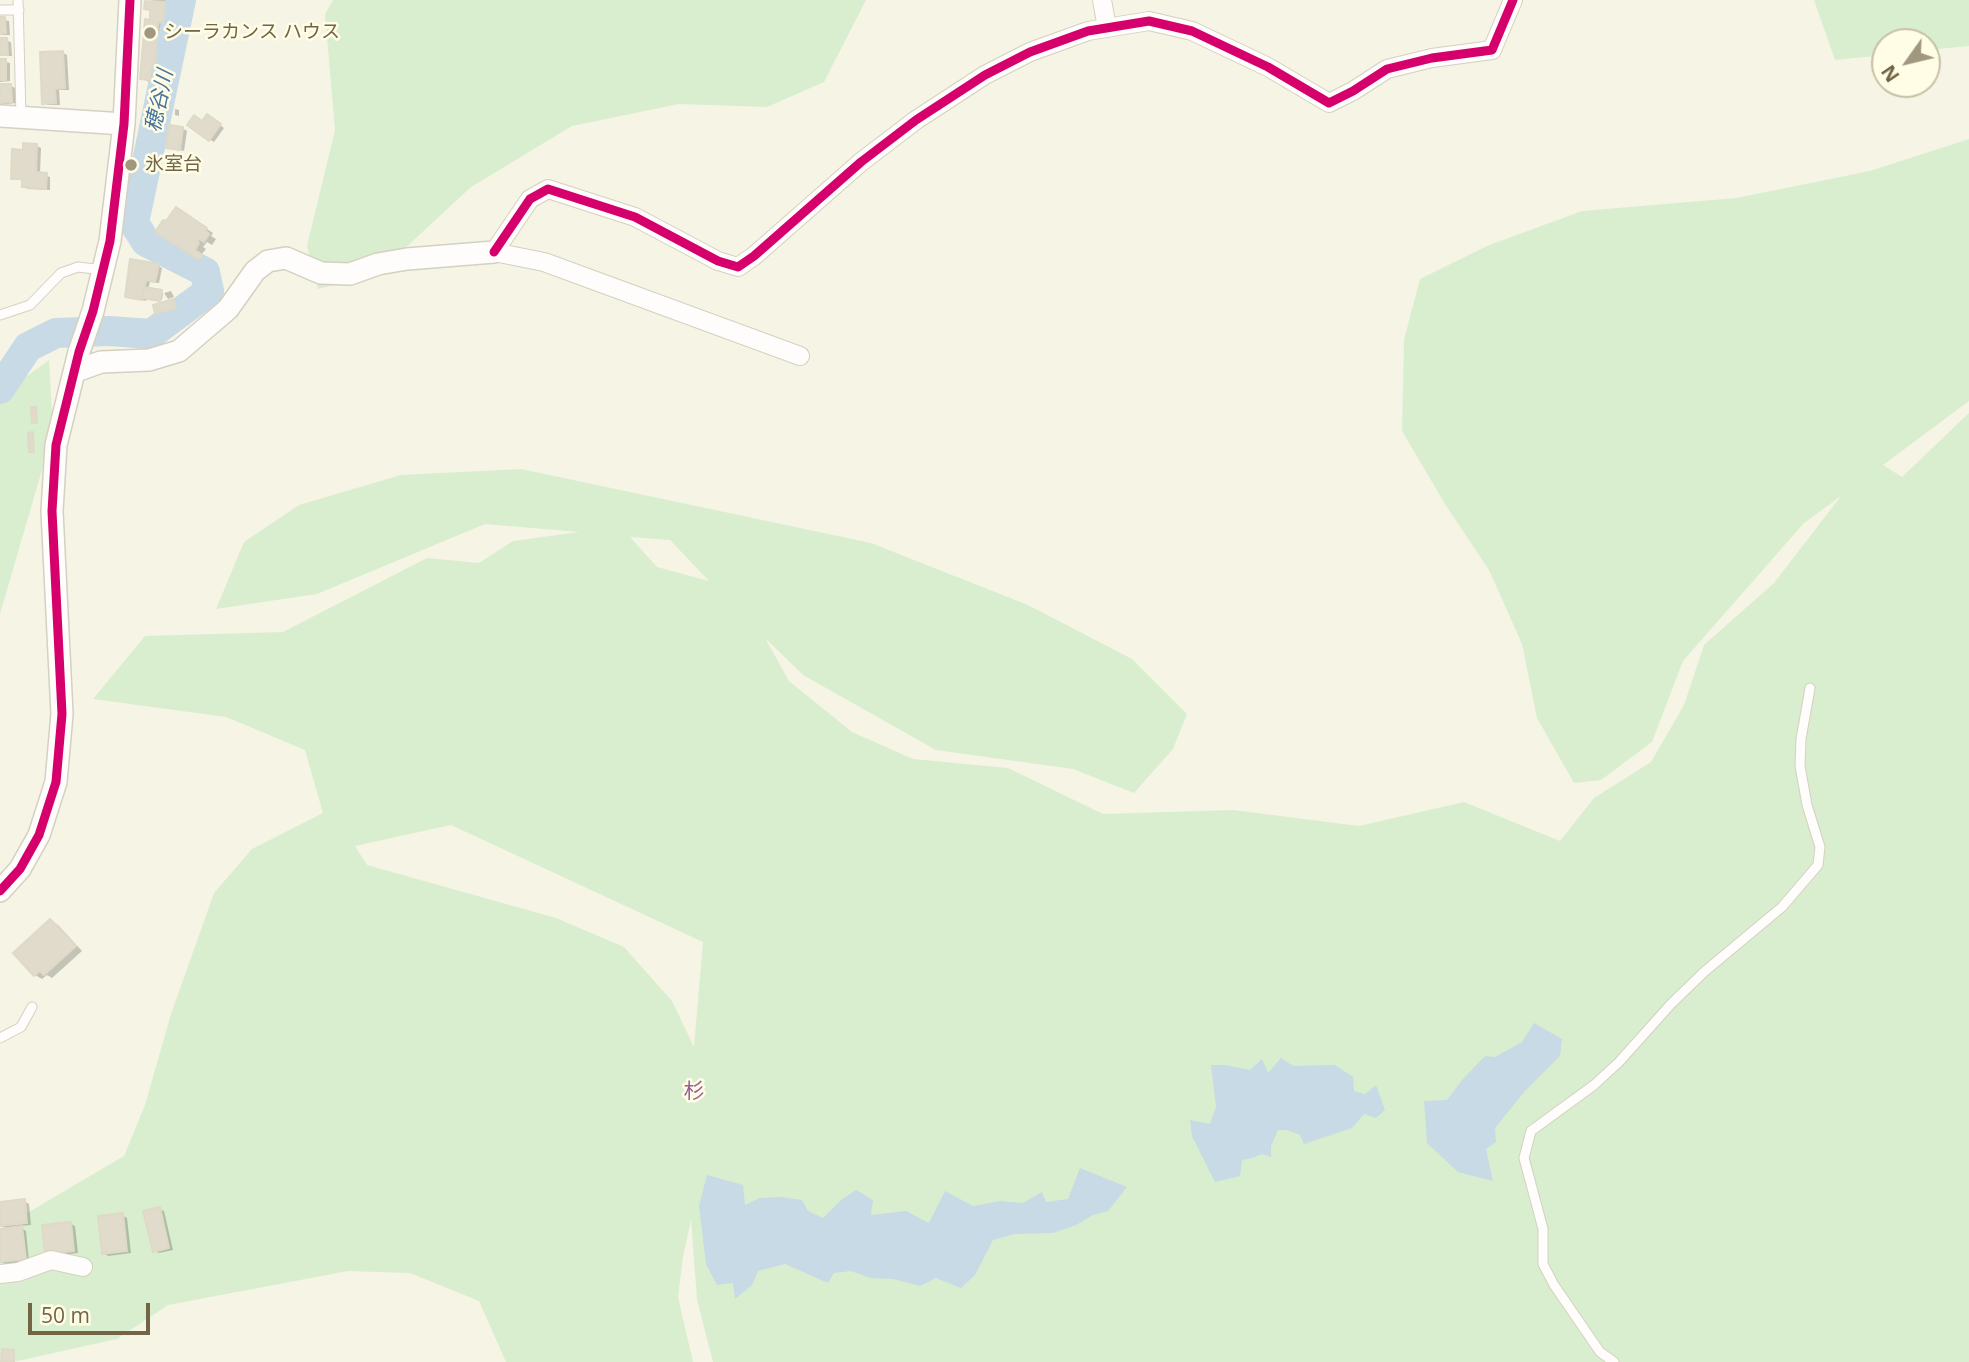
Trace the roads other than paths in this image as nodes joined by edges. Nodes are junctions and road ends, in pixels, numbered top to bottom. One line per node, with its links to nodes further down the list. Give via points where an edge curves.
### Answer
1 (130, 0): 8 (street)
2 (1102, 0): 6 (street)
3 (1513, 0): 6 (street, via 1492,50 1387,69 1329,103 1192,31 1149,21)
4 (18, 5): 5 (lane); 7 (lane)
5 (0, 10)
6 (1107, 28): 9 (street, via 1030,52 927,112 738,267 635,217 548,190 530,199)
7 (11, 116): 8 (street)
8 (124, 124): 10 (street)
9 (494, 252): 12 (street, via 544,262); 13 (street, via 407,259 350,274 321,273 286,258 268,261 255,271 228,309 179,351 149,360)
10 (103, 270): 11 (lane, via 78,267 61,273 30,305); 13 (street)
11 (0, 315)
12 (800, 356)
13 (77, 362): 15 (street, via 56,445 52,511 62,714 56,782 39,835 20,869)
14 (1810, 688): 20 (lane, via 1800,766 1820,847 1818,865 1782,907 1671,1004 1619,1062 1531,1131 1524,1158 1543,1229 1543,1264 1600,1352)
15 (0, 891)
16 (32, 1007): 17 (lane, via 21,1027)
17 (0, 1038)
18 (83, 1267): 19 (street, via 51,1260)
19 (0, 1274)
20 (1614, 1362)

